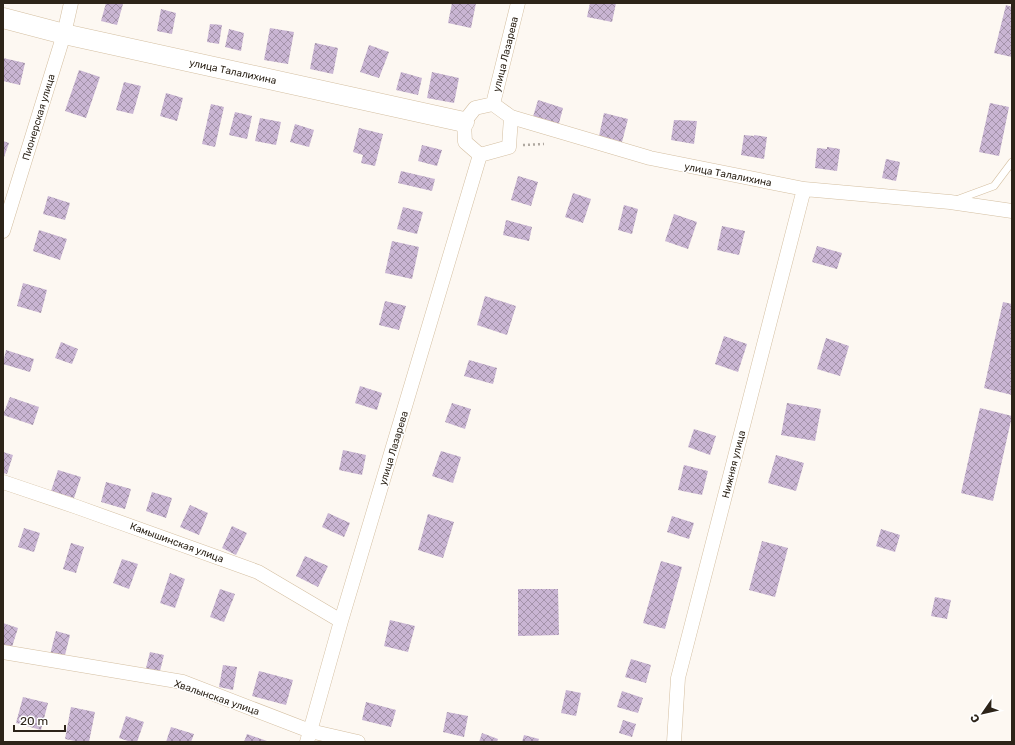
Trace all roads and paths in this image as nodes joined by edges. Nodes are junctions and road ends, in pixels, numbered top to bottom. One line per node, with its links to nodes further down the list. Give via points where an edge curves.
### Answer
1 (71, 3): 4 (street, Пионерская улица)
2 (518, 3): 5 (street, улица Лазарева)
3 (3, 18): 4 (street, улица Талалихина)
4 (64, 34): 7 (street, улица Талалихина); 13 (street, Пионерская улица)
5 (493, 104): 6 (street); 7 (street, via 475,108)
6 (511, 117): 8 (street, via 509,147); 10 (street, улица Талалихина, via 650,158)
7 (464, 122): 8 (street, via 465,142)
8 (480, 155): 15 (street, улица Лазарева)
9 (1012, 162): 11 (lane, via 994,186)
10 (804, 188): 11 (street, улица Талалихина); 19 (street, Нижняя улица, via 678,678)
11 (950, 202): 12 (street, улица Талалихина)
12 (1012, 211)
13 (3, 231)
14 (3, 482): 15 (street, Камышинская улица, via 258,572)
15 (341, 622): 17 (street, улица Лазарева)
16 (3, 652): 17 (street, Хвалынская улица, via 183,682)
17 (308, 736): 18 (street, Хвалынская улица)
18 (358, 742)
19 (674, 742)

